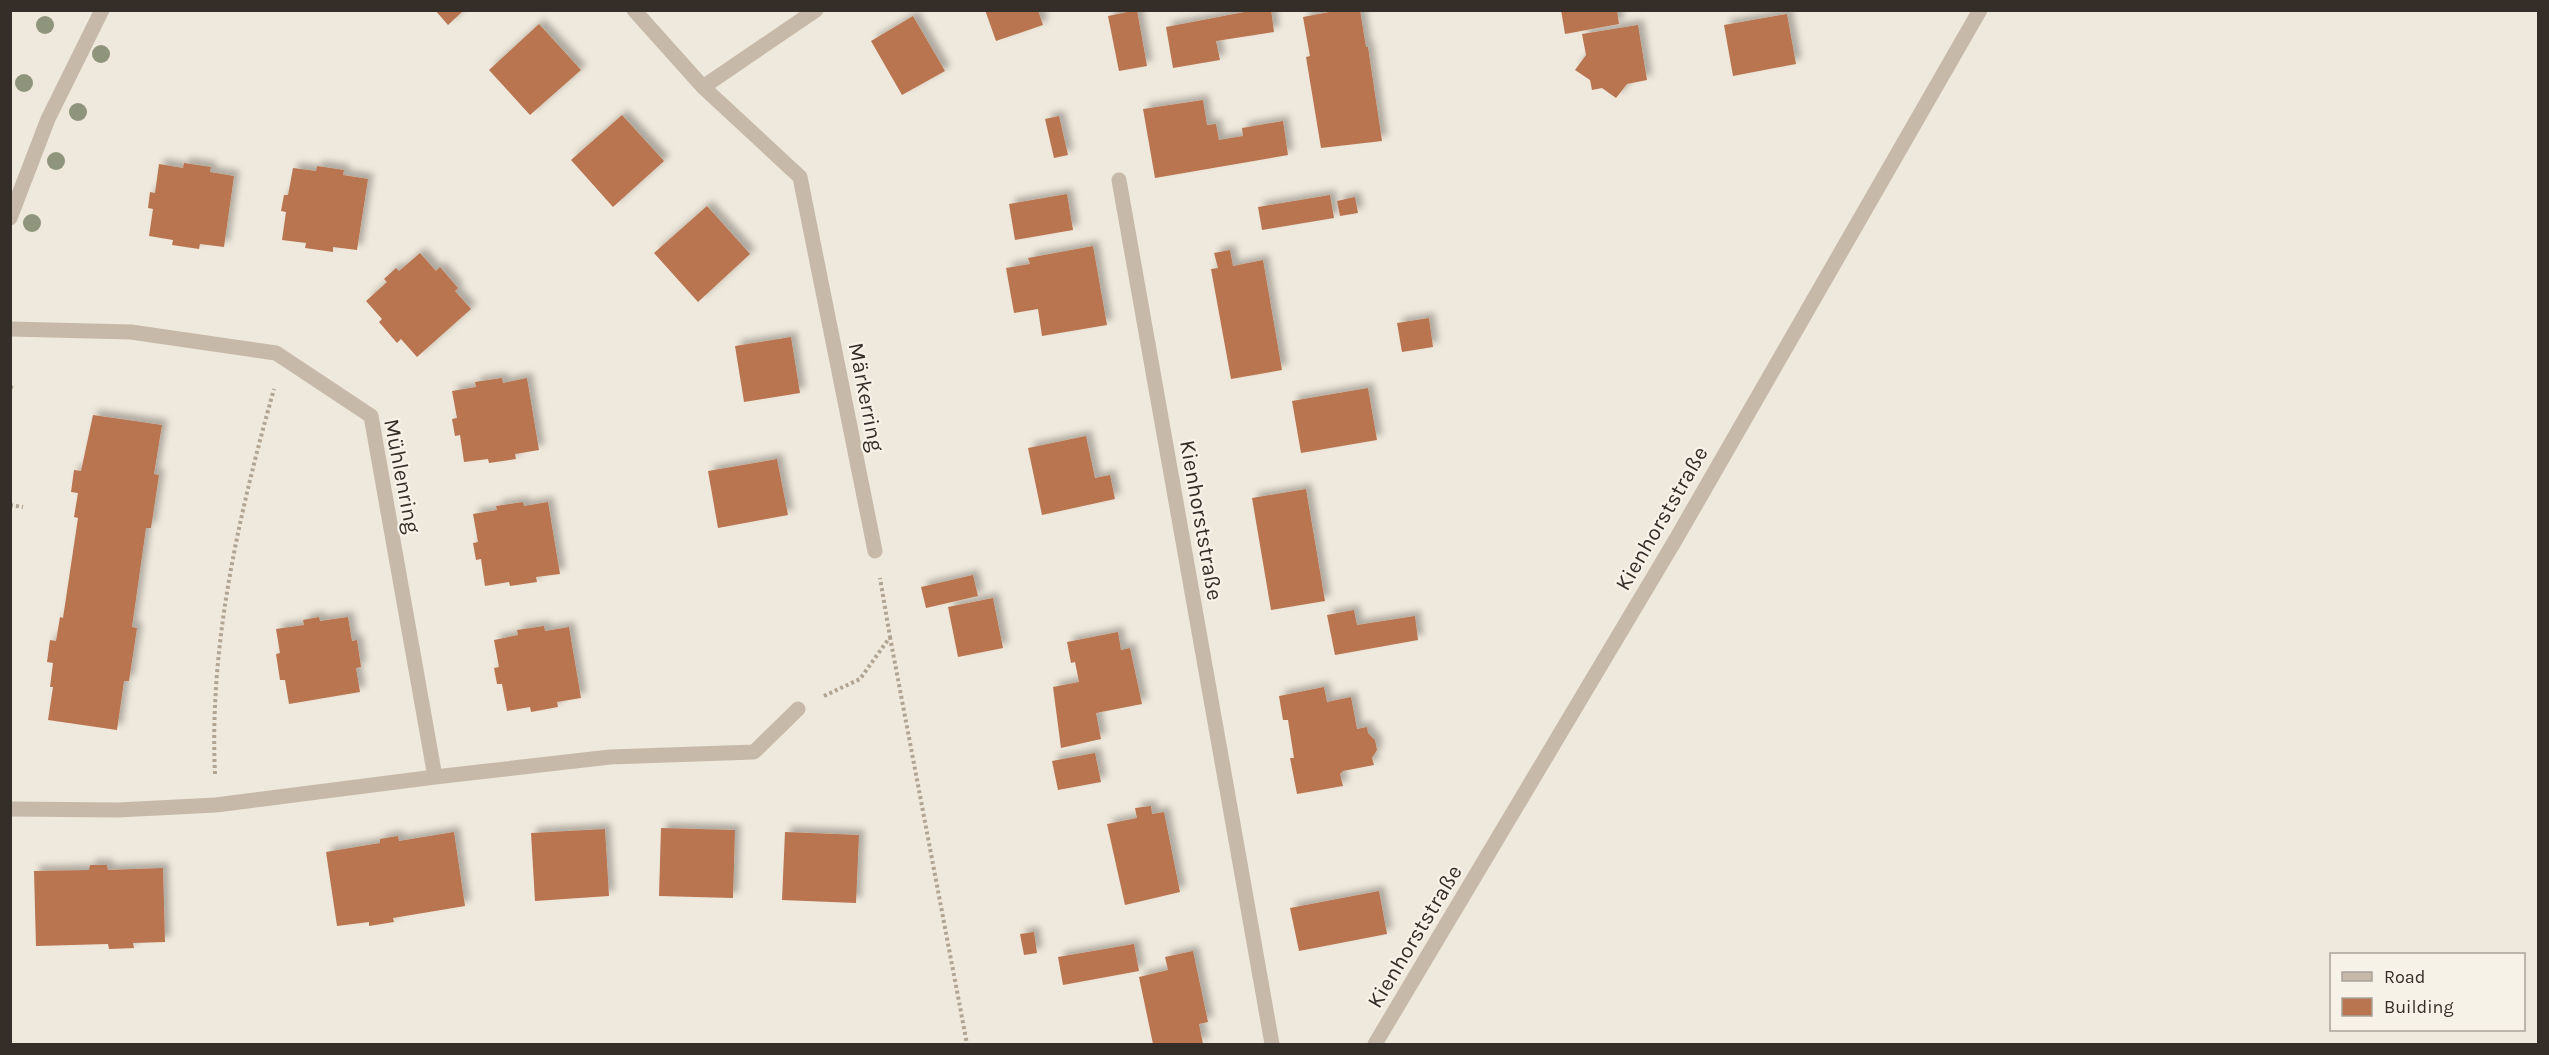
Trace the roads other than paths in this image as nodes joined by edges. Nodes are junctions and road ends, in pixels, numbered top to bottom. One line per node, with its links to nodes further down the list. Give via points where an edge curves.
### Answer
1 (102, 10): 7 (street, via 48,118)
2 (634, 10): 5 (street, Märkerring)
3 (816, 10): 5 (street)
4 (1980, 10): 14 (street, Kienhorststraße, via 1676,539)
5 (703, 87): 9 (street, Märkerring, via 800,177)
6 (1119, 180): 13 (street, Kienhorststraße)
7 (10, 218)
8 (10, 329): 11 (street, Mühlenring, via 131,332 276,353 371,416)
9 (875, 551)
10 (798, 709): 11 (street, via 754,753 610,757)
11 (435, 777): 12 (street, via 216,805 118,810)
12 (10, 809)
13 (1272, 1044)
14 (1375, 1044)

